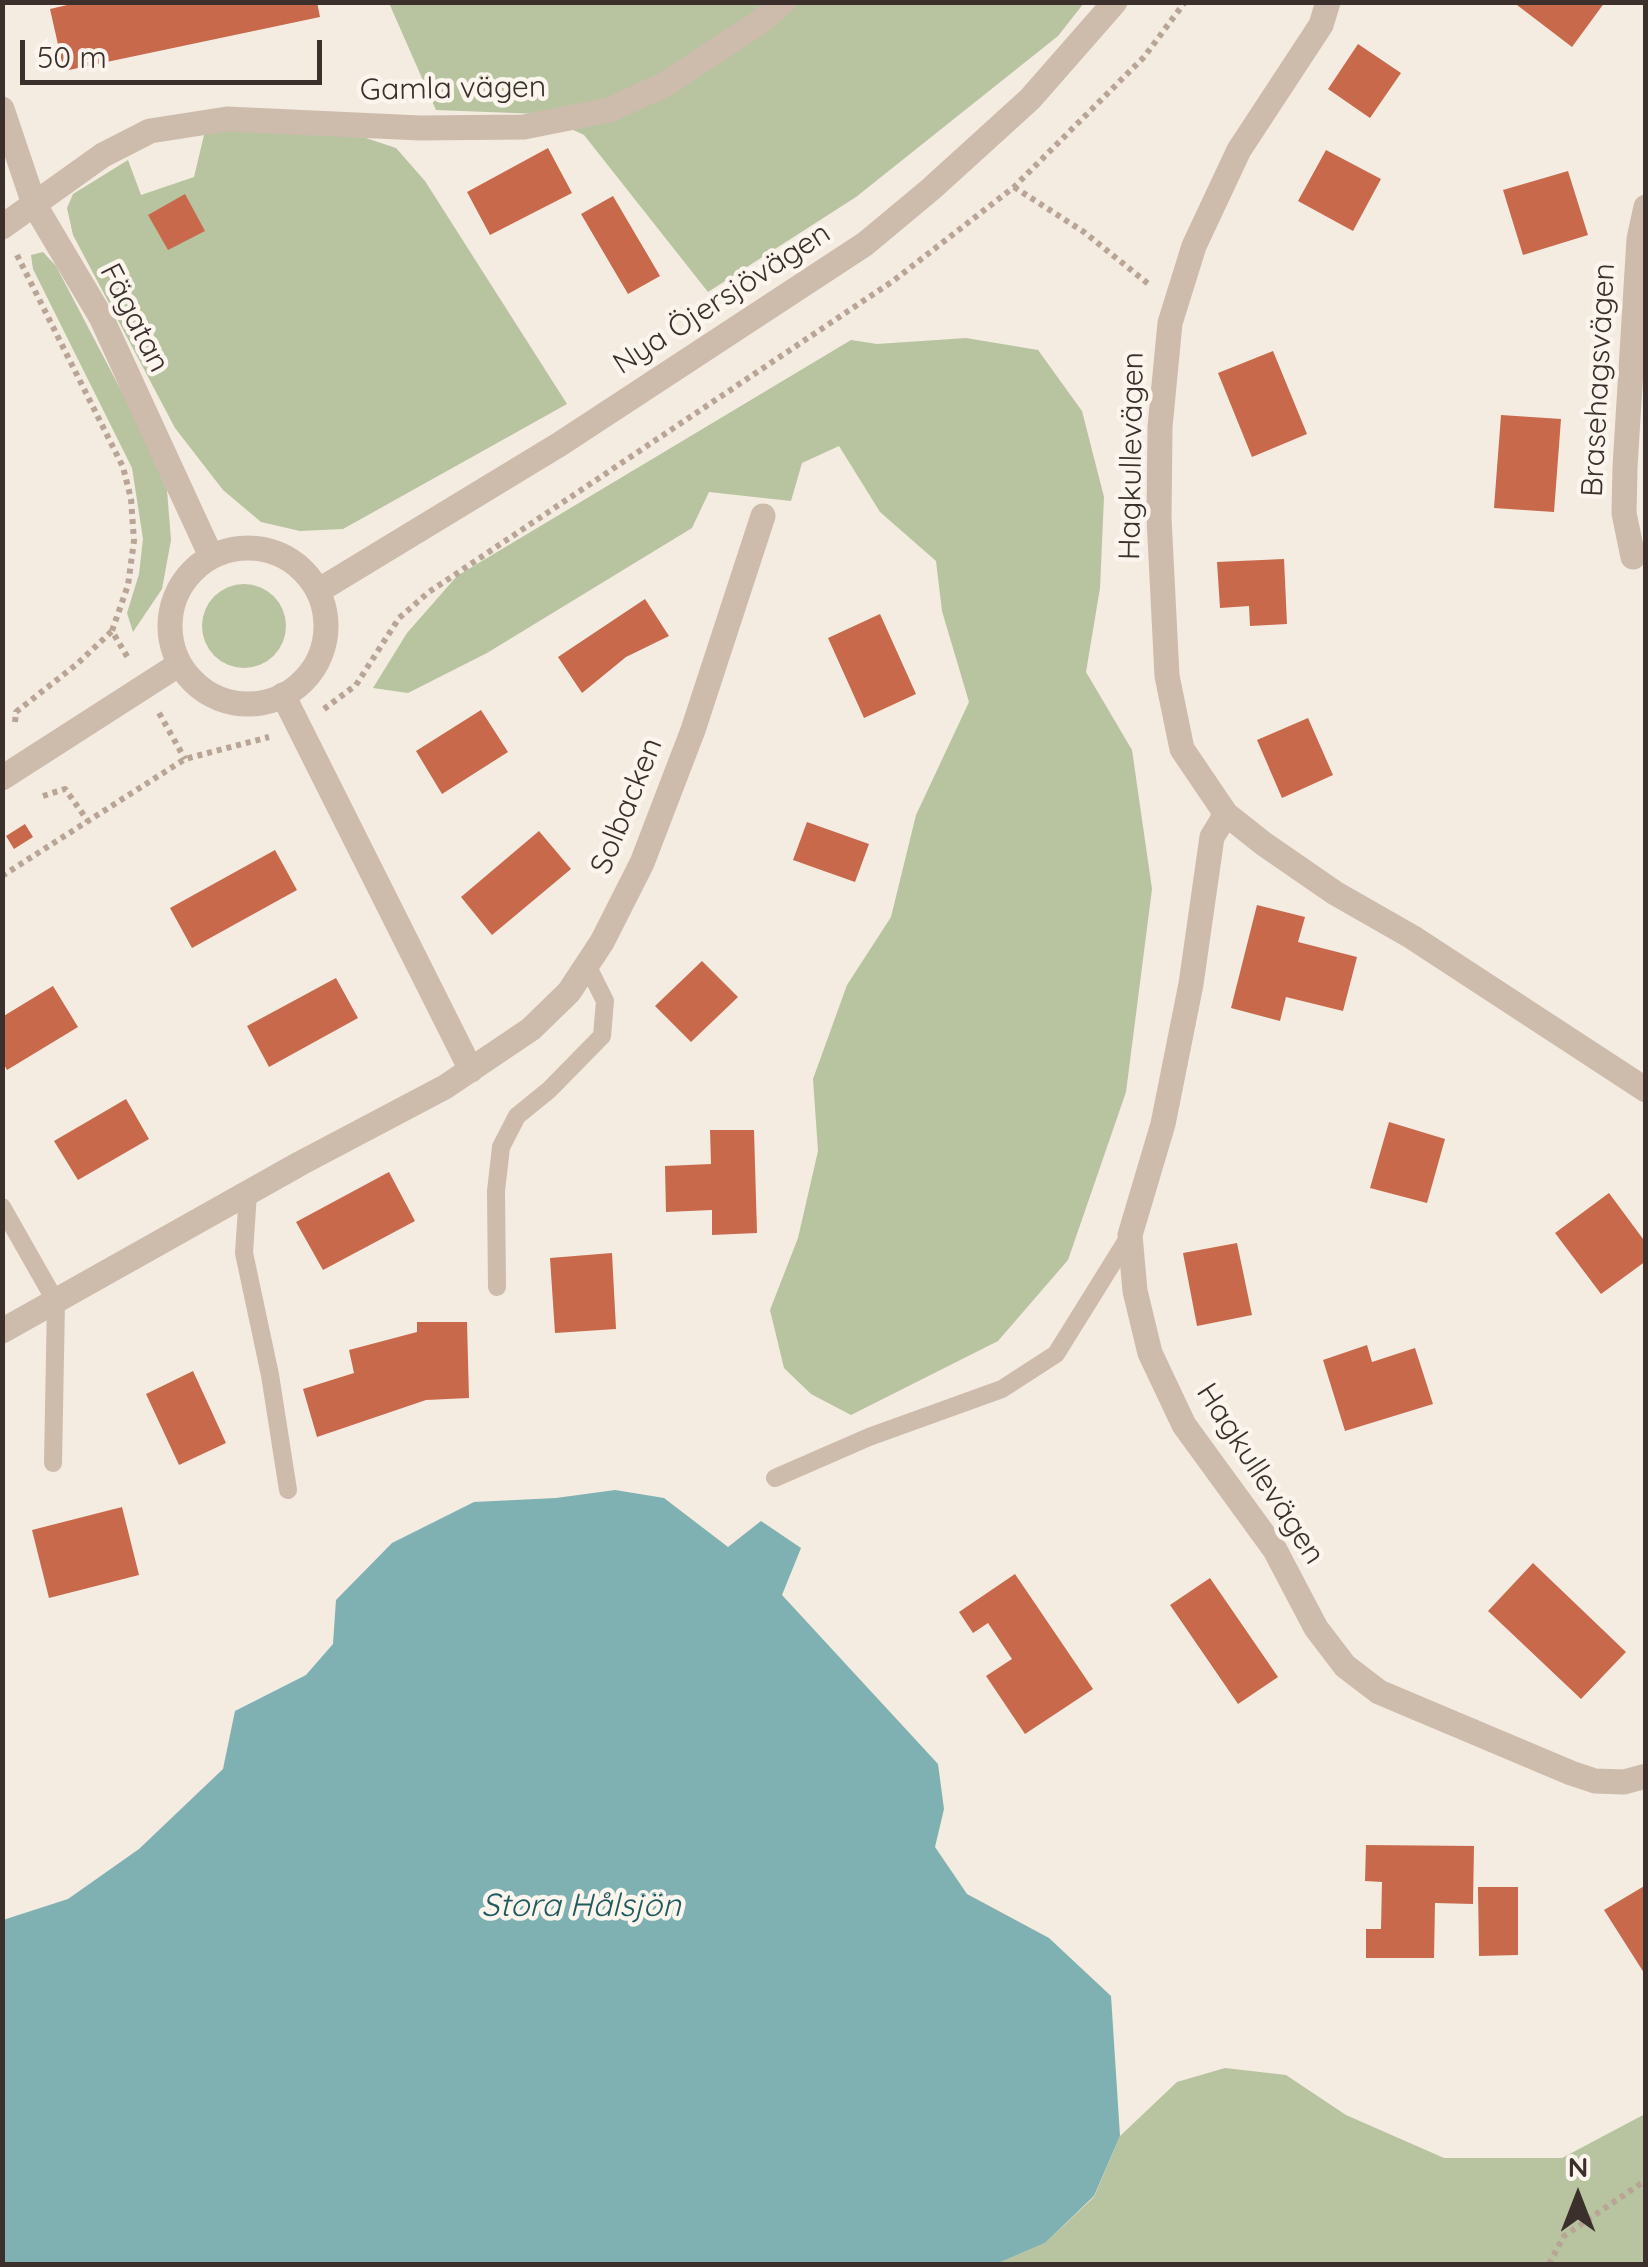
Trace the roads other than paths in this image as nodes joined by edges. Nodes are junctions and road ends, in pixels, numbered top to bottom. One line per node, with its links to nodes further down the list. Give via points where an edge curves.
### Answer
1 (783, 2): 5 (street, Gamla vägen, via 664,85 609,110 524,126 226,119 150,131)
2 (1116, 2): 11 (street, Nya Öjersjövägen, via 1030,99 866,244 560,444)
3 (1328, 2): 15 (street, Hagkullevägen, via 1321,25 1239,150 1194,246 1166,346 1159,528 1166,676 1182,749)
4 (2, 109): 5 (street, Fägatan)
5 (34, 204): 7 (street, Gamla vägen); 9 (street, Fägatan, via 101,317)
6 (1646, 207): 10 (street, Brasehagsvägen, via 1625,468 1624,513)
7 (3, 227)
8 (762, 516): 16 (street, Solbacken, via 649,846)
9 (211, 556): 11 (street, via 247,547 272,551 294,562); 12 (street, via 192,570 173,601 170,636)
10 (1633, 557)
11 (318, 590): 13 (street, via 326,620 322,650 307,676)
12 (178, 665): 13 (street, via 228,702); 14 (street)
13 (283, 696): 17 (street)
14 (2, 778)
15 (1226, 814): 18 (street, Hagkullevägen, via 1335,893); 21 (street, Hagkullevägen, via 1212,837 1163,1124)
16 (587, 965): 17 (street, Solbacken, via 531,1029); 22 (lane, via 606,1001 602,1036 518,1116 501,1147)
17 (472, 1070): 19 (street, Solbacken)
18 (1646, 1090)
19 (248, 1193): 23 (street, Solbacken); 27 (lane, via 244,1254)
20 (2, 1208): 23 (lane)
21 (1130, 1234): 26 (lane, via 1056,1354 1002,1390); 28 (street, Hagkullevägen, via 1150,1353 1184,1425 1275,1550 1316,1628 1345,1666 1379,1692 1571,1773 1595,1781)
22 (497, 1287)
23 (56, 1302): 24 (street, Solbacken); 25 (lane)
24 (2, 1331)
25 (53, 1463)
26 (775, 1478)
27 (288, 1490)
28 (1646, 1776)

